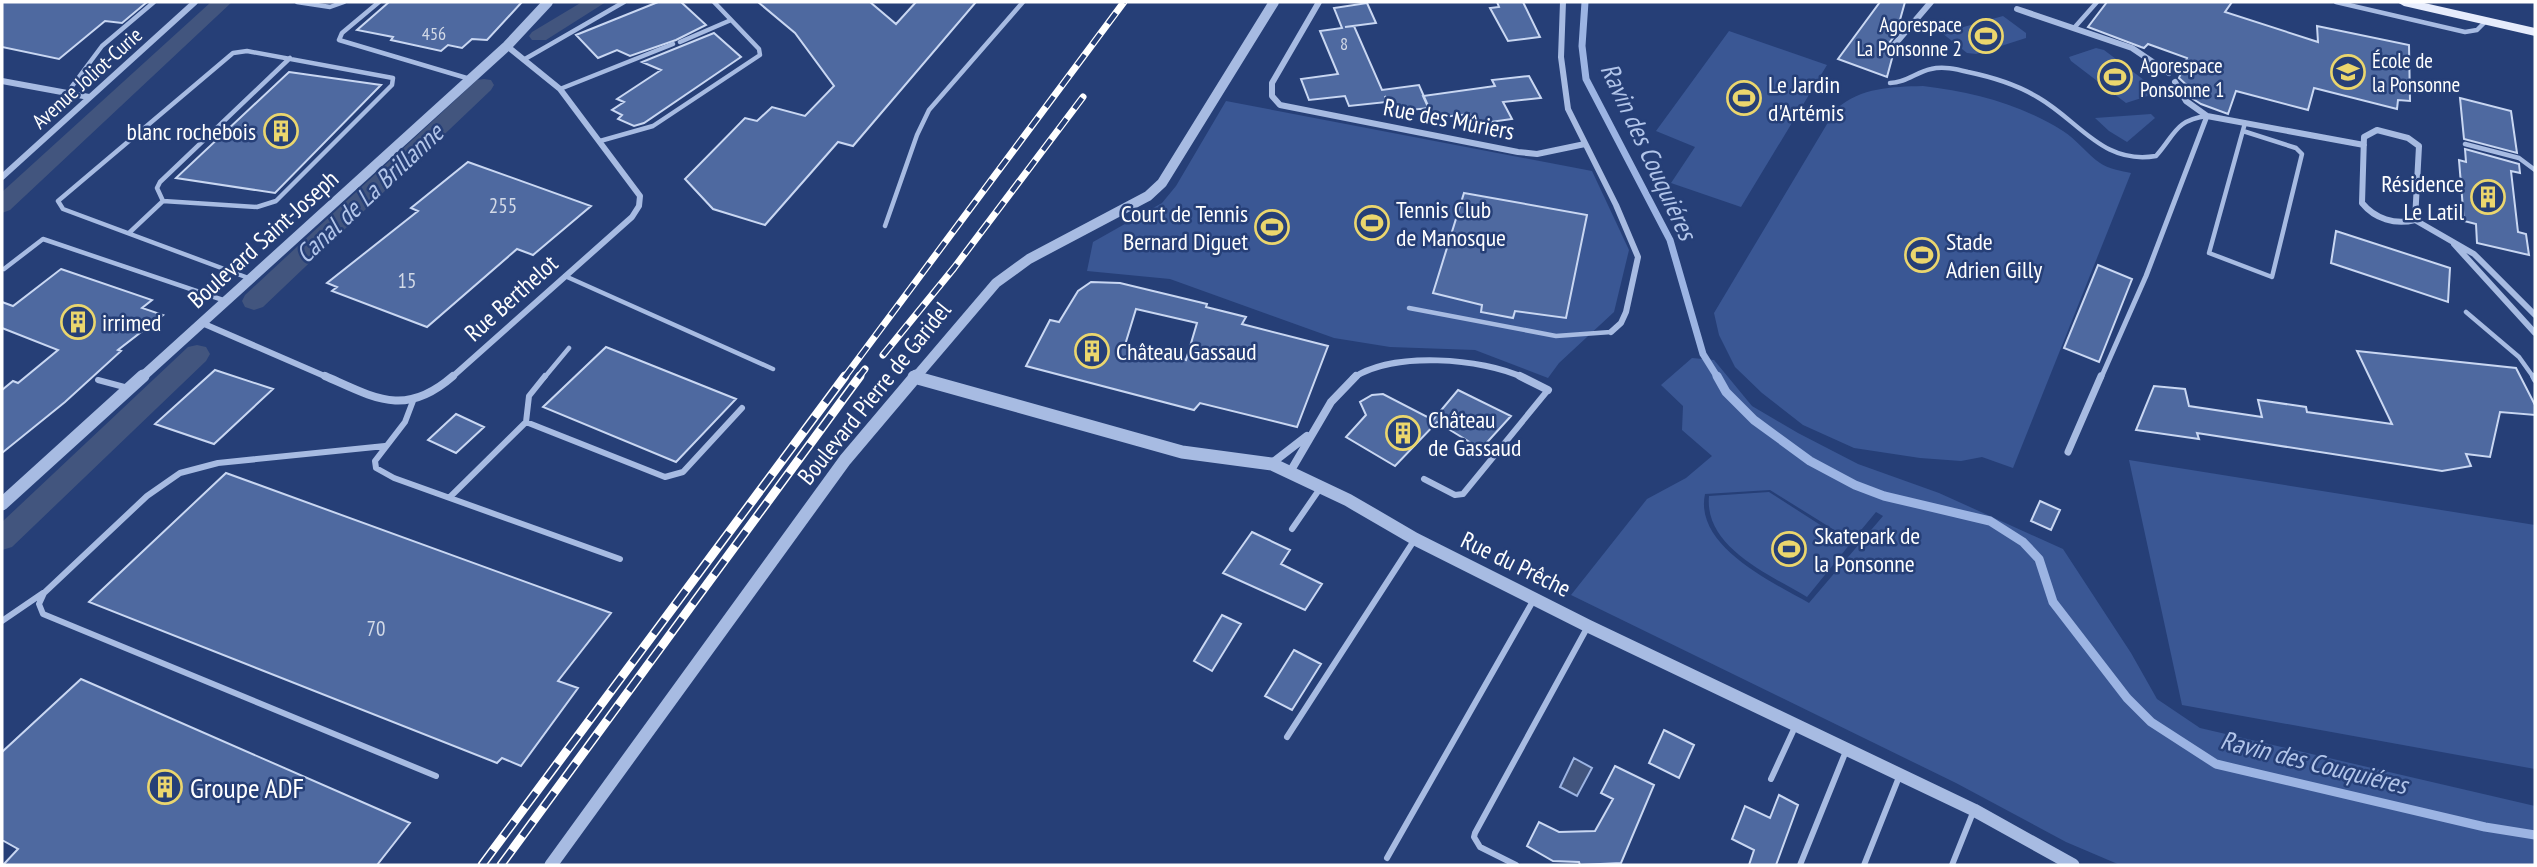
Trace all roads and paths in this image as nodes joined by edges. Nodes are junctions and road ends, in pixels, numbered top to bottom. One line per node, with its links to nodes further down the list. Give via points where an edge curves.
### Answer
1 (154, 2): 34 (lane, via 102,46)
2 (195, 2): 35 (street, Avenue Joliot-Curie)
3 (297, 2): 4 (lane, via 330,8)
4 (344, 2)
5 (379, 2): 29 (lane, via 339,40)
6 (548, 2): 25 (street, Boulevard Saint-Joseph)
7 (624, 2): 27 (lane)
8 (714, 2): 18 (lane)
9 (1023, 2): 47 (lane, via 929,110)
10 (1274, 2): 62 (street, Boulevard Pierre de Garidel, via 1162,183 1148,196 1003,274)
11 (1320, 2): 40 (street, Rue des Mûriers, via 1272,83 1272,96 1280,105 1531,154)
12 (1563, 2): 40 (street, via 1561,57 1568,109)
13 (1931, 2): 24 (street)
14 (2097, 2): 20 (lane)
15 (2336, 2): 19 (lane, via 2465,32)
16 (2404, 2): 19 (main road)
17 (2017, 9): 20 (street)
18 (731, 20): 22 (lane); 39 (lane, via 760,55 651,127)
19 (2486, 22): 21 (main road)
20 (2074, 29): 28 (street, via 2138,51)
21 (2535, 33)
22 (680, 42)
23 (673, 44): 33 (lane)
24 (1895, 44)
25 (507, 46): 27 (street, Rue Berthelot); 29 (street, Boulevard Saint-Joseph)
26 (290, 58): 45 (lane, via 160,182 157,188); 45 (lane, via 390,76 394,82 272,204); 48 (lane, via 247,51 224,58 58,201 63,209)
27 (526, 59): 33 (street, Rue Berthelot)
28 (2169, 74)
29 (470, 79): 52 (street, Boulevard Saint-Joseph)
30 (2, 82): 34 (street)
31 (2175, 82): 36 (street, via 2186,100)
32 (1890, 83): 36 (lane, via 1915,78 1931,68 1959,70 2035,95 2109,149 2139,159 2156,156 2183,120)
33 (560, 89): 39 (street, Rue Berthelot)
34 (67, 93): 35 (street)
35 (89, 97): 44 (street, Avenue Joliot-Curie)
36 (2207, 116): 37 (street); 72 (street, via 2146,276)
37 (2245, 123): 38 (lane); 42 (street)
38 (2242, 131): 38 (lane, via 2302,154 2272,276 2209,253)
39 (600, 141): 51 (street, Rue Berthelot, via 638,193 639,206)
40 (1585, 144): 58 (street, via 1638,257 1626,312)
41 (2465, 144): 43 (lane, via 2519,158)
42 (2364, 145): 46 (street, via 2364,206 2396,222); 46 (street, via 2367,133 2377,130 2408,138 2419,146)
43 (2535, 170)
44 (2, 177)
45 (163, 201): 48 (lane)
46 (2415, 220): 49 (street)
47 (886, 226)
48 (129, 233): 52 (lane)
49 (2449, 237): 56 (street, via 2484,262); 59 (street)
50 (4, 269): 53 (lane, via 43,239)
51 (564, 276): 61 (lane); 67 (street, Rue Berthelot, via 443,385)
52 (251, 279): 53 (street, Boulevard Saint-Joseph)
53 (226, 301): 57 (street, Boulevard Saint-Joseph)
54 (1409, 309): 58 (lane, via 1549,335)
55 (2466, 312): 64 (lane, via 2519,357)
56 (2535, 315)
57 (202, 323): 65 (street, Boulevard Saint-Joseph); 67 (street, via 377,399)
58 (1611, 332)
59 (2535, 333)
60 (569, 348): 69 (lane, via 529,396)
61 (773, 369)
62 (914, 377): 73 (street, Rue du Prêche, via 1182,452); 94 (street, Boulevard Pierre de Garidel, via 845,460)
63 (99, 380): 65 (lane)
64 (2535, 380)
65 (128, 388): 78 (street, Boulevard Saint-Joseph)
66 (1548, 390): 70 (street, via 1490,365 1382,366 1350,379); 75 (lane, via 1463,494 1455,495)
67 (413, 401): 71 (lane, via 405,422)
68 (742, 408): 69 (lane, via 683,472 665,477)
69 (526, 422): 77 (lane)
70 (1310, 434): 73 (street); 74 (street)
71 (385, 446): 77 (lane, via 375,461 376,468); 82 (lane, via 218,463 180,473 147,496)
72 (2068, 452)
73 (1272, 464): 74 (street, Rue du Prêche)
74 (1290, 472): 76 (street, Rue du Prêche)
75 (1424, 478)
76 (1321, 487): 79 (lane); 80 (street, Rue du Prêche)
77 (450, 497): 81 (lane)
78 (2, 504)
79 (1292, 529)
80 (1415, 540): 83 (street, Rue du Prêche); 87 (lane)
81 (620, 559)
82 (44, 593): 84 (lane); 90 (lane, via 39,604 43,614)
83 (1534, 598): 85 (street, Rue du Prêche); 93 (lane)
84 (2, 621)
85 (1588, 625): 86 (street, Rue du Prêche); 95 (lane, via 1475,833 1480,847)
86 (1797, 725): 88 (street, Rue du Prêche); 91 (lane)
87 (1287, 737)
88 (1847, 748): 89 (street, Rue du Prêche); 96 (lane)
89 (1900, 774): 92 (street, Rue du Prêche); 97 (lane)
90 (436, 776)
91 (1771, 779)
92 (1974, 810): 98 (lane); 99 (street, Rue du Prêche)
93 (1387, 858)
94 (551, 865)
95 (1516, 865)
96 (1800, 865)
97 (1864, 865)
98 (1952, 865)
99 (2073, 865)

